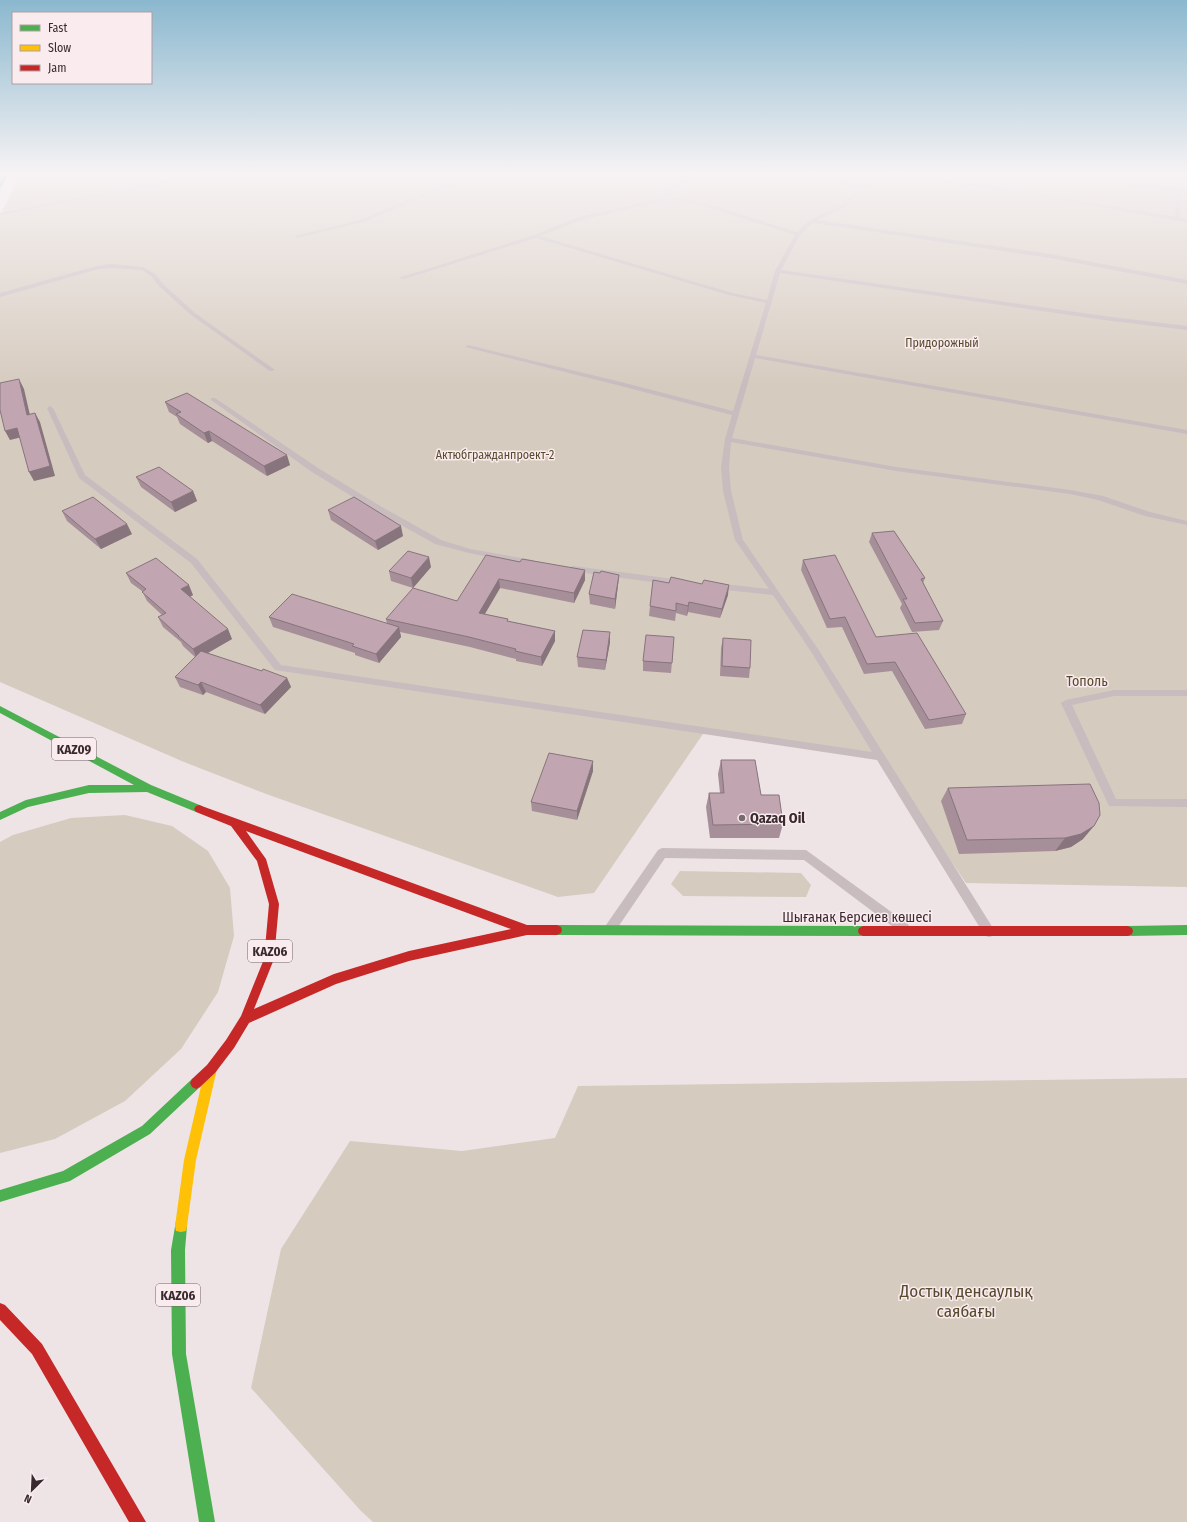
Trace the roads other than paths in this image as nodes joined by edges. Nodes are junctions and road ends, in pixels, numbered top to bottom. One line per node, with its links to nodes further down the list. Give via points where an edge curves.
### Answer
1 (513, 243): 6 (lane)
2 (559, 243): 9 (lane, via 731,294)
3 (793, 243): 5 (lane)
4 (962, 243): 7 (lane, via 1050,256)
5 (778, 271): 9 (lane); 10 (lane)
6 (402, 278)
7 (1187, 282)
8 (0, 295): 13 (lane, via 99,267 143,270 153,275 161,286 193,314)
9 (768, 302): 12 (lane)
10 (1187, 328)
11 (468, 347): 16 (lane, via 619,382)
12 (752, 356): 16 (lane); 17 (lane)
13 (272, 370)
14 (213, 399): 20 (lane, via 315,470 438,542 469,551)
15 (50, 408): 27 (lane, via 82,476 194,561 278,668)
16 (735, 414): 18 (lane)
17 (1187, 432)
18 (728, 439): 19 (lane, via 896,469 1070,492); 24 (lane, via 725,467 727,491 739,540)
19 (1187, 523)
20 (542, 565)
21 (566, 568): 22 (lane)
22 (690, 584)
23 (706, 585): 24 (lane)
24 (776, 593): 27 (lane)
25 (1187, 693): 29 (lane, via 1114,694 1066,703 1113,803)
26 (0, 709): 28 (main road, KAZ09)
27 (881, 757): 36 (lane)
28 (148, 788): 30 (main road, via 89,789 26,804); 31 (main road)
29 (1187, 803)
30 (0, 816)
31 (234, 823): 32 (main road); 37 (main road, KАZ06, via 261,859 274,904 269,959)
32 (527, 930): 34 (main road, Шығанақ Берсиев көшесі); 37 (main road, via 409,956 334,979)
33 (1187, 930): 36 (main road, Шығанақ Берсиев көшесі)
34 (608, 931): 35 (main road, Шығанақ Берсиев көшесі); 35 (lane, via 662,853 806,855)
35 (909, 931): 36 (main road, Шығанақ Берсиев көшесі)
36 (989, 932)
37 (246, 1019): 38 (main road, KАZ06)
38 (211, 1069): 39 (main road, KАZ06, via 146,1130 66,1177); 42 (main road, KАZ06, via 190,1160 178,1250 179,1354)
39 (0, 1196)
40 (0, 1310): 41 (main road, via 37,1349)
41 (138, 1522)
42 (207, 1522)

